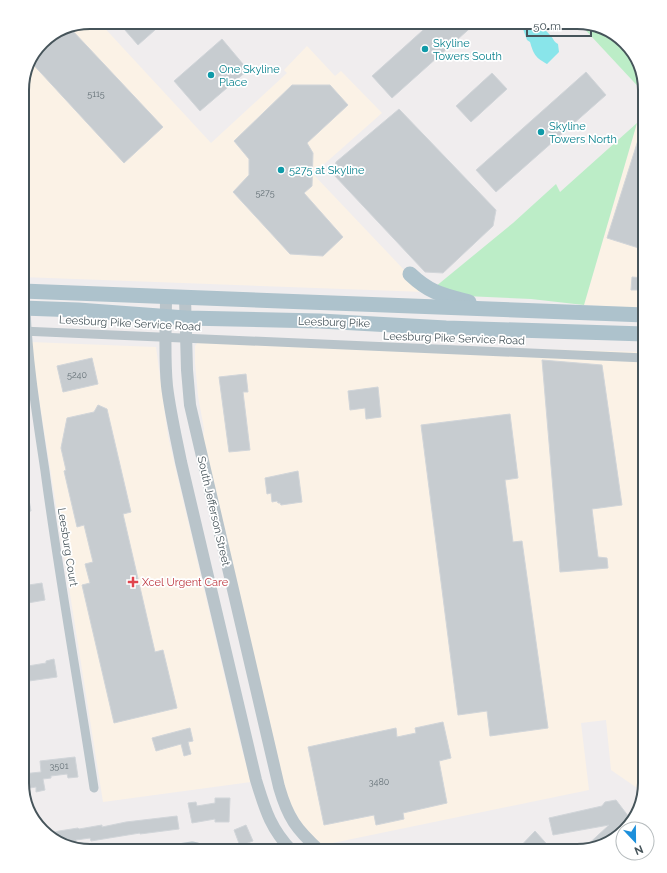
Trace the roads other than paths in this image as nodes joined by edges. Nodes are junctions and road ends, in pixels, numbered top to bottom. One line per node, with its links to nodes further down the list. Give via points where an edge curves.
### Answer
1 (410, 274): 6 (main road, via 435,292)
2 (29, 291): 3 (main road, Leesburg Pike)
3 (166, 296): 4 (main road, Leesburg Pike); 8 (street, South Jefferson Street)
4 (185, 297): 6 (main road, Leesburg Pike); 9 (street, South Jefferson Street)
5 (29, 308): 8 (main road, Leesburg Pike)
6 (501, 310): 7 (main road, Leesburg Pike)
7 (638, 315)
8 (166, 316): 9 (main road, Leesburg Pike); 12 (street, South Jefferson Street)
9 (186, 318): 11 (main road, Leesburg Pike); 13 (street, South Jefferson Street)
10 (29, 331): 12 (street, Leesburg Pike Service Road)
11 (638, 334)
12 (166, 337): 13 (street, Leesburg Pike Service Road); 17 (street, South Jefferson Street, via 165,361 172,418 256,780 268,818)
13 (186, 338): 14 (street, Leesburg Pike Service Road); 18 (street, South Jefferson Street, via 188,390 193,420 279,787 292,820)
14 (638, 358)
15 (29, 359): 16 (street, Leesburg Court)
16 (94, 788)
17 (286, 844)
18 (313, 844)

